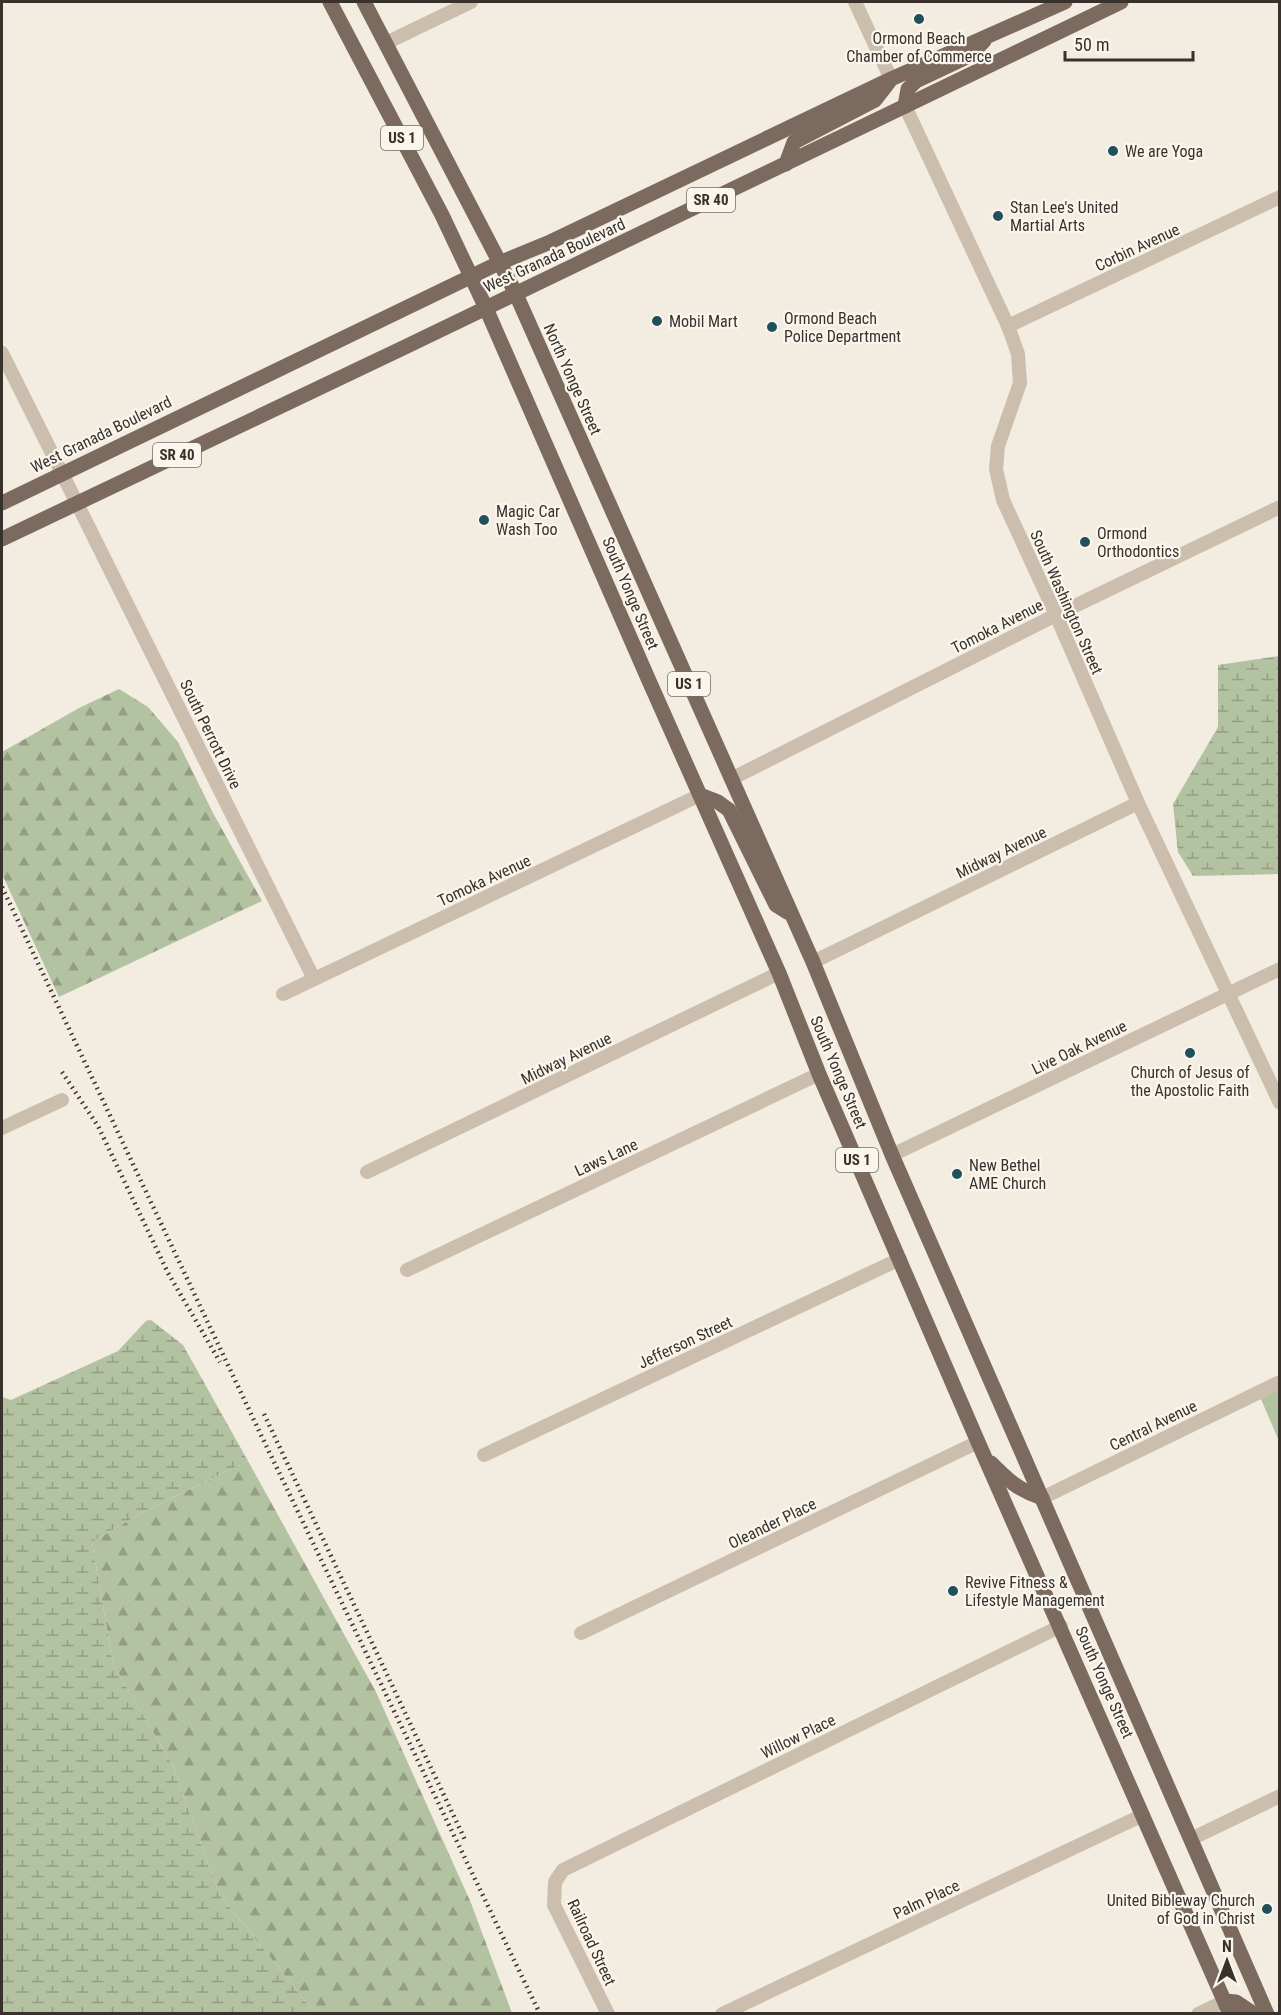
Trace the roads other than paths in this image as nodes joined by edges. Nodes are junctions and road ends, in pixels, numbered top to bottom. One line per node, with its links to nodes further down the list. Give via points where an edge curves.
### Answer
1 (330, 2): 15 (main road, US 1)
2 (364, 2): 9 (main road, North Yonge Street / US 1)
3 (471, 2): 7 (street)
4 (855, 2): 10 (street)
5 (1065, 2): 8 (main road, West Granada Boulevard / SR 40)
6 (1121, 2): 11 (main road, West Granada Boulevard / SR 40)
7 (455, 5): 9 (street)
8 (989, 36): 10 (main road, West Granada Boulevard / SR 40); 11 (main road, via 969,56 916,81 908,89)
9 (386, 43): 14 (main road, North Yonge Street / US 1)
10 (891, 79): 12 (main road, via 875,100 794,142); 14 (main road, West Granada Boulevard / SR 40)
11 (904, 106): 12 (main road, West Granada Boulevard / SR 40); 18 (street, South Washington Street)
12 (786, 164): 16 (main road, West Granada Boulevard / SR 40)
13 (1280, 197): 18 (street, Corbin Avenue)
14 (499, 263): 15 (main road, West Granada Boulevard / SR 40); 16 (main road, North Yonge Street / US 1)
15 (471, 276): 17 (main road, South Yonge Street / US 1); 20 (main road, West Granada Boulevard / SR 40)
16 (515, 292): 17 (main road, West Granada Boulevard / SR 40); 26 (main road, North Yonge Street / US 1)
17 (485, 306): 22 (main road, West Granada Boulevard / SR 40); 27 (main road, South Yonge Street / US 1)
18 (1008, 326): 25 (street, South Washington Street, via 1018,354 1020,383 998,446 996,469 1003,500)
19 (2, 353): 20 (street, South Perrott Drive)
20 (62, 473): 21 (main road, West Granada Boulevard / SR 40); 22 (street, South Perrott Drive)
21 (2, 503)
22 (77, 503): 24 (main road, West Granada Boulevard / SR 40); 33 (street, South Perrott Drive)
23 (1280, 507): 25 (street, Tomoka Avenue)
24 (2, 539)
25 (1056, 615): 26 (street, Tomoka Avenue); 28 (street, South Washington Street)
26 (731, 779): 29 (main road, South Yonge Street / US 1)
27 (700, 795): 29 (main road, via 729,810 776,905); 32 (main road, South Yonge Street / US 1); 33 (street, Tomoka Avenue)
28 (1138, 803): 30 (street, Midway Avenue); 35 (street, South Washington Street)
29 (792, 915): 30 (main road, South Yonge Street / US 1)
30 (813, 962): 40 (main road, South Yonge Street / US 1)
31 (1280, 969): 35 (street, Live Oak Avenue)
32 (779, 973): 36 (main road, South Yonge Street / US 1); 41 (street, Midway Avenue)
33 (314, 979): 34 (street, Tomoka Avenue)
34 (283, 994)
35 (1228, 994): 38 (street, South Washington Street); 40 (street, Live Oak Avenue)
36 (819, 1074): 42 (main road, South Yonge Street / US 1); 43 (street, Laws Lane)
37 (62, 1100): 39 (street)
38 (1280, 1103)
39 (2, 1128)
40 (892, 1155): 48 (main road, South Yonge Street / US 1)
41 (367, 1172)
42 (900, 1259): 45 (main road, South Yonge Street / US 1); 46 (street, Jefferson Street)
43 (407, 1270)
44 (1280, 1382): 48 (street, Central Avenue)
45 (978, 1442): 47 (main road, South Yonge Street / US 1); 50 (street, Oleander Place)
46 (484, 1455)
47 (984, 1456): 48 (main road, via 1014,1486); 49 (main road, South Yonge Street / US 1)
48 (1042, 1498): 53 (main road, South Yonge Street / US 1)
49 (1061, 1626): 52 (main road, South Yonge Street / US 1); 54 (street, Willow Place, via 563,1870)
50 (581, 1633)
51 (1280, 1796): 53 (street)
52 (1143, 1815): 55 (main road, South Yonge Street / US 1); 57 (street, Palm Place)
53 (1191, 1839): 60 (main road, South Yonge Street / US 1)
54 (555, 1882): 56 (street, Railroad Street, via 554,1905)
55 (1228, 2007): 58 (street); 59 (main road, via 1236,2002)
56 (608, 2013)
57 (722, 2013)
58 (1198, 2013)
59 (1254, 2013)
60 (1267, 2013)

